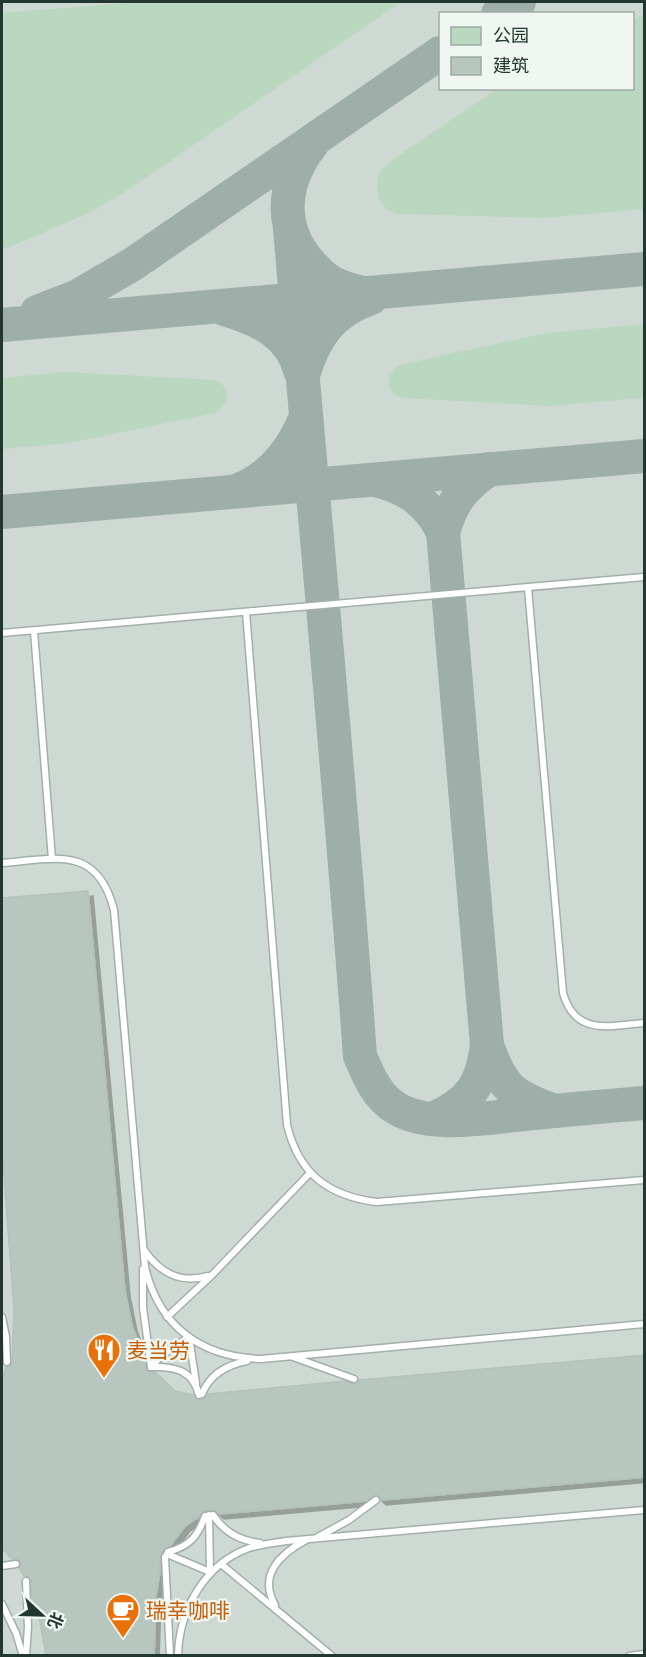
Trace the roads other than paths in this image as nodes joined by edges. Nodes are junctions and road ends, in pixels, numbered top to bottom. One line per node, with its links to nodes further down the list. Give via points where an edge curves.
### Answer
1 (645, 577): 2 (lane)
2 (528, 588): 3 (lane); 8 (lane, via 562,993 571,1013 587,1024)
3 (246, 612): 4 (lane); 9 (lane, via 287,1125)
4 (34, 630): 5 (lane); 6 (lane)
5 (2, 633)
6 (52, 859): 7 (lane); 11 (lane, via 86,864 109,889 114,910)
7 (2, 863)
8 (645, 1023)
9 (310, 1173): 10 (lane, via 344,1196 377,1202); 12 (lane)
10 (645, 1180)
11 (143, 1249): 12 (lane, via 168,1275 187,1279); 14 (lane, via 149,1285); 20 (lane, via 143,1308)
12 (212, 1275): 14 (lane)
13 (2, 1317): 19 (lane)
14 (167, 1317): 16 (lane)
15 (645, 1324): 17 (lane)
16 (189, 1337): 18 (lane, via 229,1355); 20 (lane); 22 (lane)
17 (289, 1356): 18 (lane); 21 (lane)
18 (261, 1359): 22 (lane, via 223,1369 212,1377 201,1395)
19 (7, 1362)
20 (151, 1367): 22 (lane, via 179,1369)
21 (354, 1379)
22 (197, 1386)
23 (376, 1500): 26 (lane, via 349,1520)
24 (645, 1510): 26 (lane)
25 (209, 1515): 27 (lane, via 233,1535); 28 (lane, via 194,1539); 32 (lane)
26 (312, 1539): 27 (lane); 35 (lane, via 290,1549 274,1566 269,1588)
27 (267, 1544): 30 (lane)
28 (167, 1554): 32 (lane); 38 (lane)
29 (2, 1559): 31 (lane, via 16,1564)
30 (221, 1563): 32 (lane); 35 (lane)
31 (2, 1566)
32 (210, 1572): 39 (lane, via 193,1598 181,1630)
33 (26, 1581): 37 (lane, via 28,1627)
34 (2, 1604): 37 (lane)
35 (277, 1609): 40 (lane)
36 (645, 1654): 41 (lane)
37 (24, 1656)
38 (170, 1656)
39 (178, 1656)
40 (332, 1656)
41 (629, 1656)

